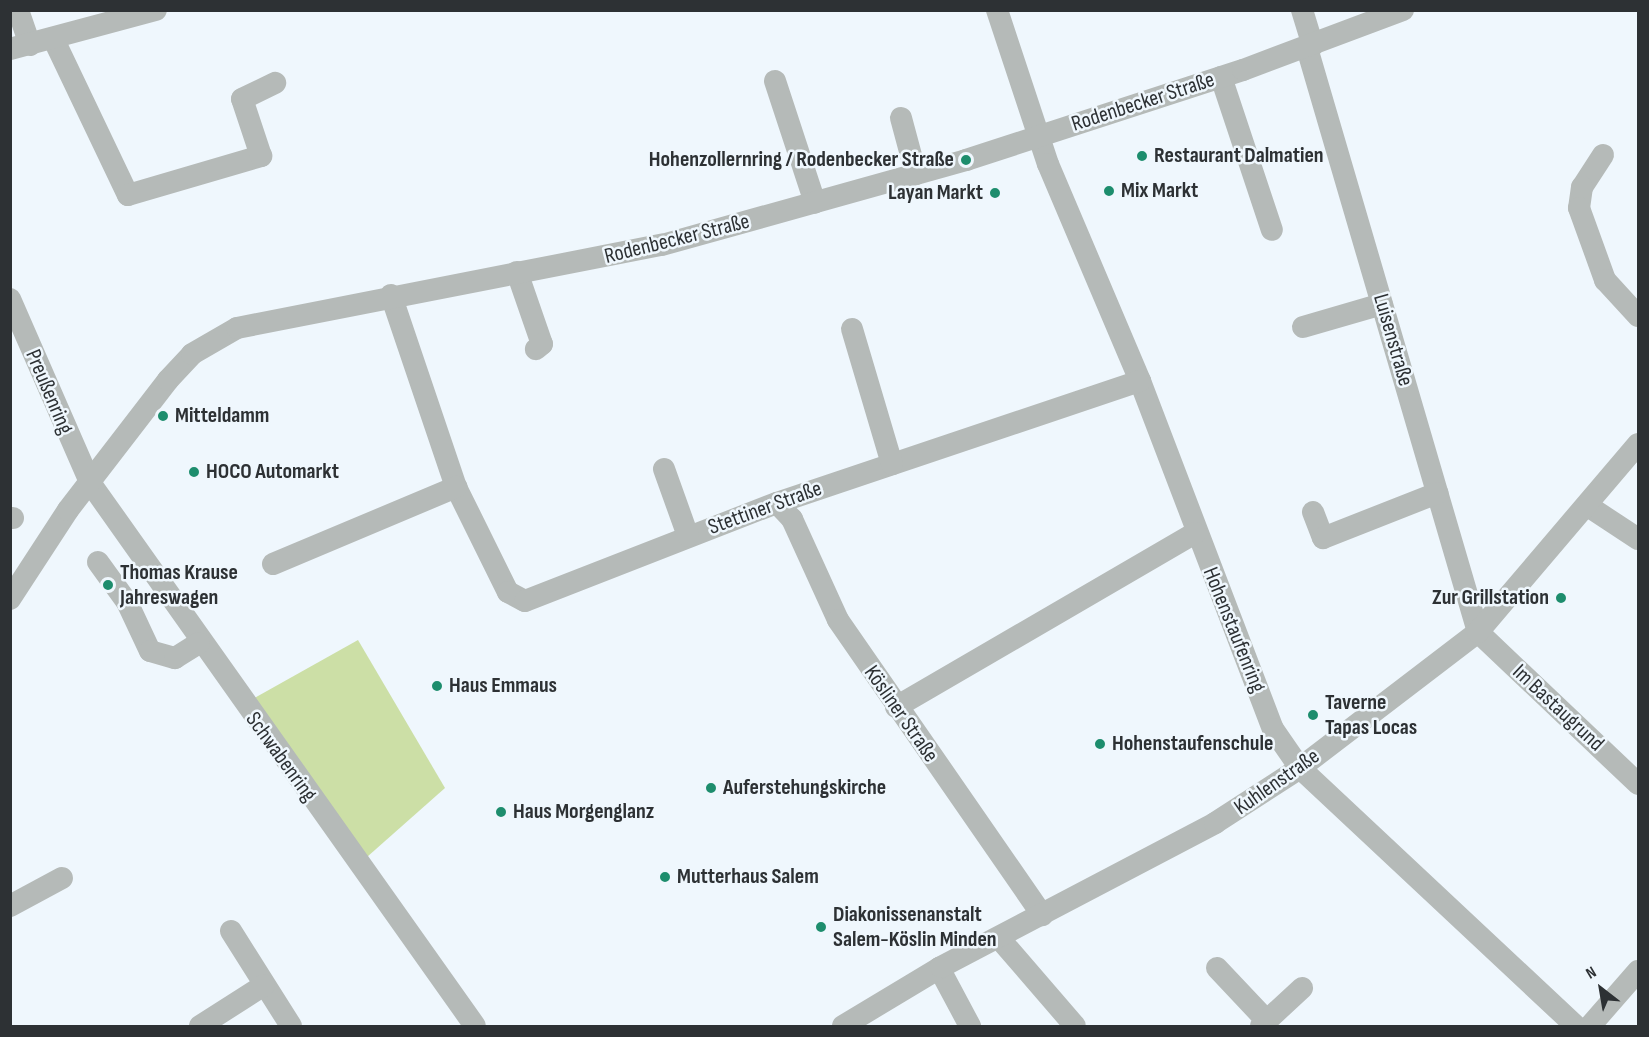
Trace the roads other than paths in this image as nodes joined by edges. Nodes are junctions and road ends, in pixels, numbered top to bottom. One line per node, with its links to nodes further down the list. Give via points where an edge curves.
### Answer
1 (18, 10): 8 (street)
2 (156, 10): 6 (street)
3 (997, 10): 13 (street, Hohenstaufenring)
4 (1302, 10): 7 (street)
5 (1403, 10): 7 (street, Rodenbecker Straße)
6 (53, 38): 8 (street); 11 (street, via 128,195 261,156 242,99)
7 (1310, 46): 9 (street, Rodenbecker Straße); 21 (street, Luisenstraße)
8 (20, 47)
9 (1221, 77): 13 (street, Rodenbecker Straße); 17 (street)
10 (775, 81): 16 (street)
11 (275, 82)
12 (901, 118): 15 (street)
13 (1038, 136): 15 (street, Rodenbecker Straße); 26 (street, Hohenstaufenring)
14 (1603, 155): 22 (street, via 1582,187 1579,208 1605,280)
15 (916, 174): 16 (street, Rodenbecker Straße)
16 (815, 203): 18 (street, Rodenbecker Straße, via 662,245)
17 (1272, 230)
18 (517, 272): 19 (street, Rodenbecker Straße); 25 (street, via 542,344)
19 (391, 295): 30 (street, Rodenbecker Straße, via 266,318 210,341 168,380); 31 (street, Stettiner Straße)
20 (10, 300): 30 (street, Preußenring)
21 (1382, 304): 23 (street); 32 (street, Luisenstraße)
22 (1638, 316)
23 (1303, 327)
24 (852, 330): 28 (street)
25 (536, 349)
26 (1140, 381): 28 (street, Stettiner Straße); 36 (street, Hohenstaufenring)
27 (1638, 444): 34 (street, Kuhlenstraße)
28 (892, 464): 33 (street, Stettiner Straße)
29 (664, 469): 37 (street)
30 (91, 484): 41 (street); 43 (street, Schwabenring)
31 (456, 487): 37 (street, Stettiner Straße, via 515,600 525,602); 40 (street)
32 (1437, 493): 35 (street, via 1323,538); 42 (street, Luisenstraße)
33 (777, 503): 37 (street, Stettiner Straße); 44 (street, Kösliner Straße, via 792,519 838,620)
34 (1588, 506): 38 (street); 42 (street, Kuhlenstraße)
35 (1313, 512)
36 (1195, 533): 44 (street); 45 (street, Hohenstaufenring, via 1273,729)
37 (688, 536)
38 (1638, 539)
39 (98, 562): 43 (street, via 128,602 150,651 175,658)
40 (273, 564)
41 (10, 599)
42 (1478, 632): 45 (street, Kuhlenstraße); 46 (street, Im Bastaugrund)
43 (199, 643): 60 (street, Schwabenring)
44 (896, 707): 49 (street, Kösliner Straße)
45 (1300, 768): 49 (street, Kuhlenstraße, via 1215,823); 64 (street, Hohenstaufenring)
46 (1638, 784)
47 (62, 878): 48 (street)
48 (10, 906)
49 (1042, 915): 51 (street, Kuhlenstraße)
50 (231, 931): 55 (street)
51 (999, 938): 52 (street, Kuhlenstraße); 63 (street)
52 (939, 968): 61 (street, Kuhlenstraße); 62 (street)
53 (1217, 968): 57 (street)
54 (1638, 971): 65 (street)
55 (264, 985): 58 (street); 59 (street)
56 (1302, 988): 57 (street)
57 (1264, 1024)
58 (200, 1026)
59 (291, 1026)
60 (476, 1026)
61 (843, 1026)
62 (970, 1026)
63 (1075, 1026)
64 (1576, 1026)
65 (1590, 1026)

